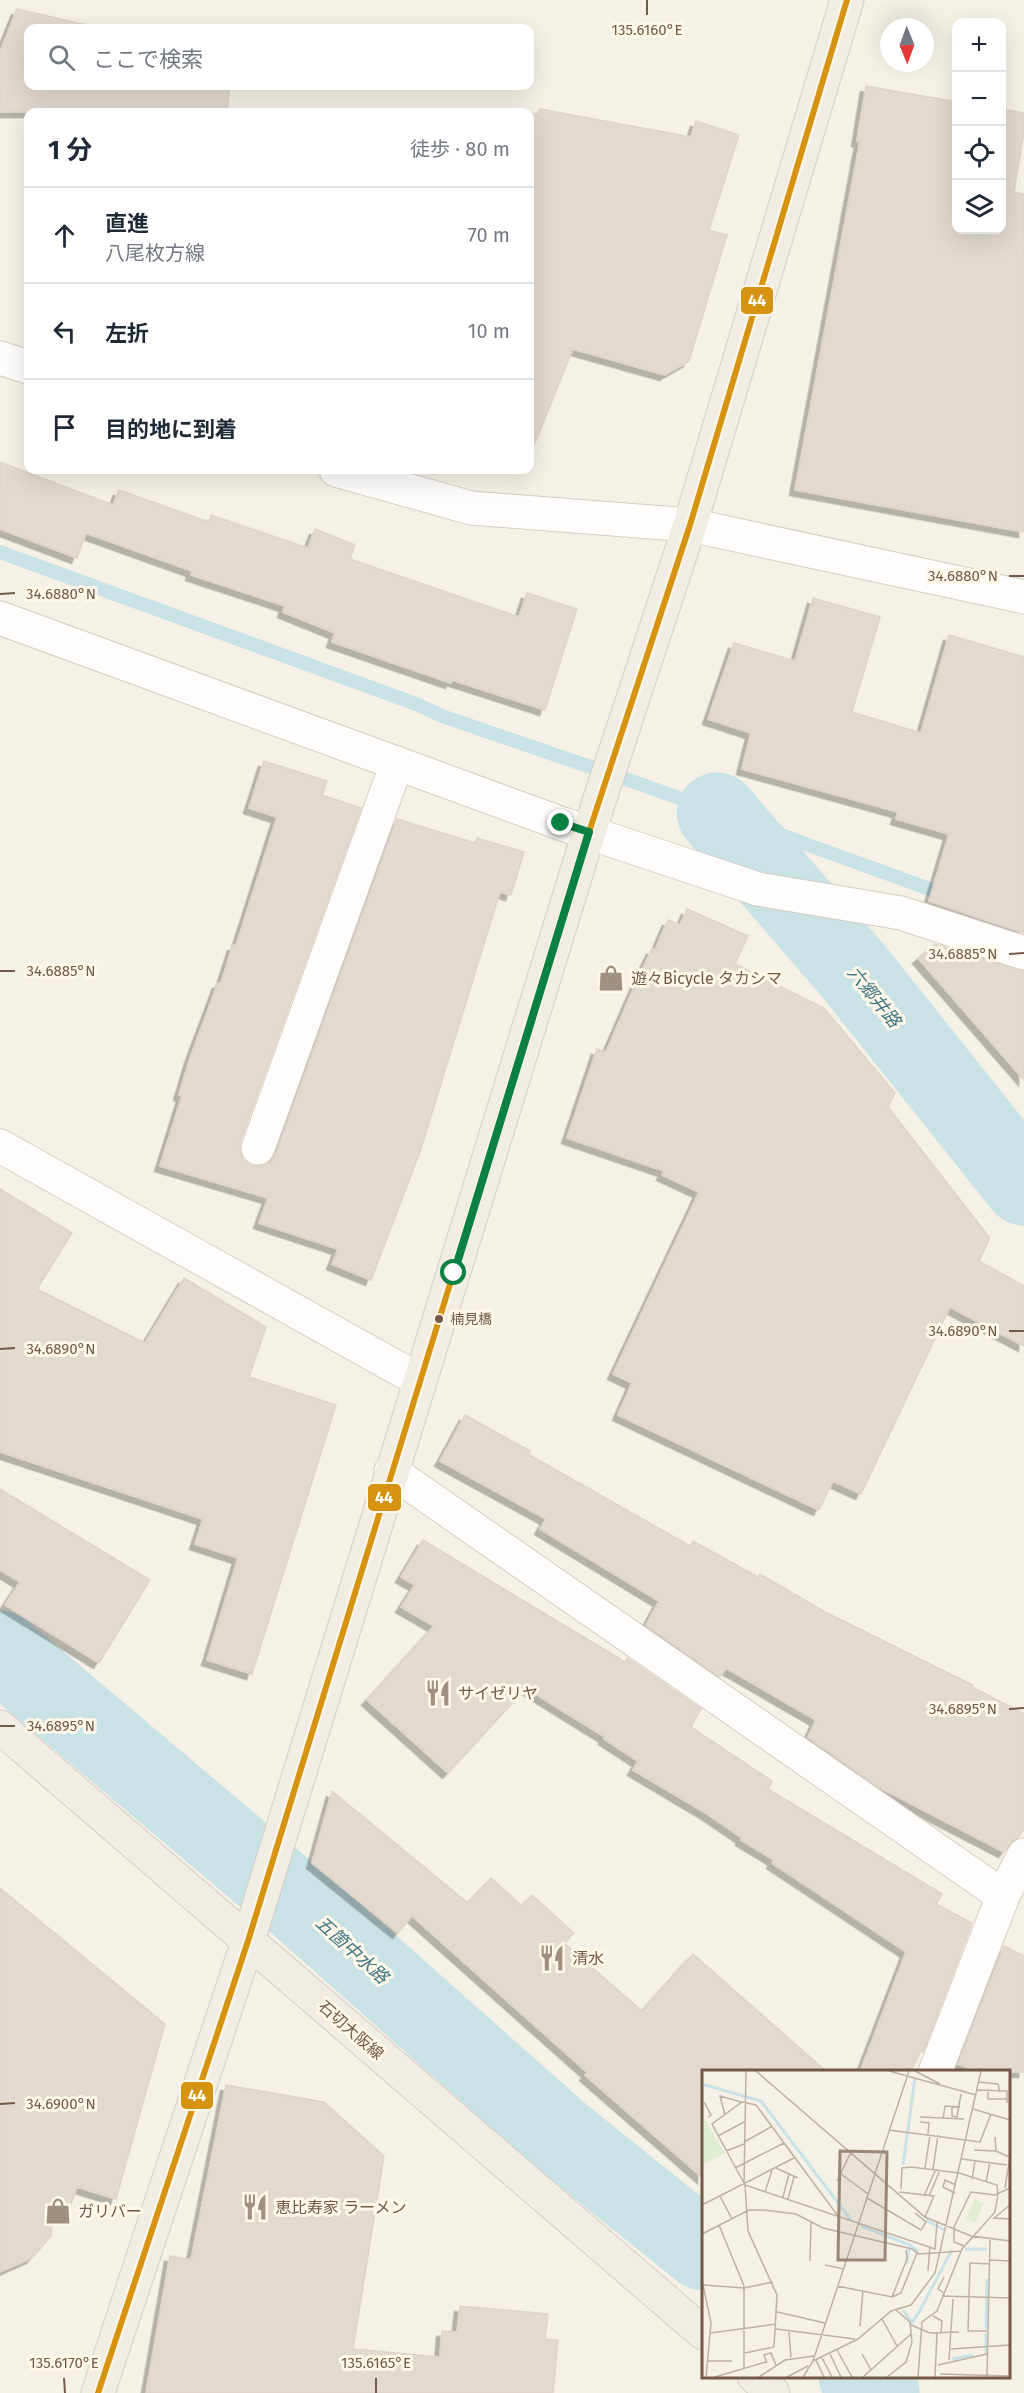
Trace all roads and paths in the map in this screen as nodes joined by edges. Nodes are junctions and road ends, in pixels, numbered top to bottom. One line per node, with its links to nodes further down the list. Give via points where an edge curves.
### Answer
1 (848, 0): 5 (main road)
2 (0, 358): 3 (street)
3 (24, 367)
4 (350, 474): 5 (street, via 471,508)
5 (690, 525): 6 (street); 9 (main road)
6 (1024, 597)
7 (0, 618): 8 (street)
8 (397, 763): 9 (street); 12 (street)
9 (593, 820): 10 (street, via 758,889 901,913); 13 (main road)
10 (1024, 953)
11 (0, 1146): 13 (street)
12 (258, 1148)
13 (419, 1380): 14 (main road)
14 (391, 1471): 17 (street); 18 (main road)
15 (0, 1727): 18 (main road, 石切大阪線)
16 (1024, 1855): 17 (street)
17 (1003, 1896): 19 (street)
18 (248, 1941): 20 (main road, 石切大阪線); 21 (main road)
19 (936, 2070)
20 (702, 2332)
21 (98, 2393)

